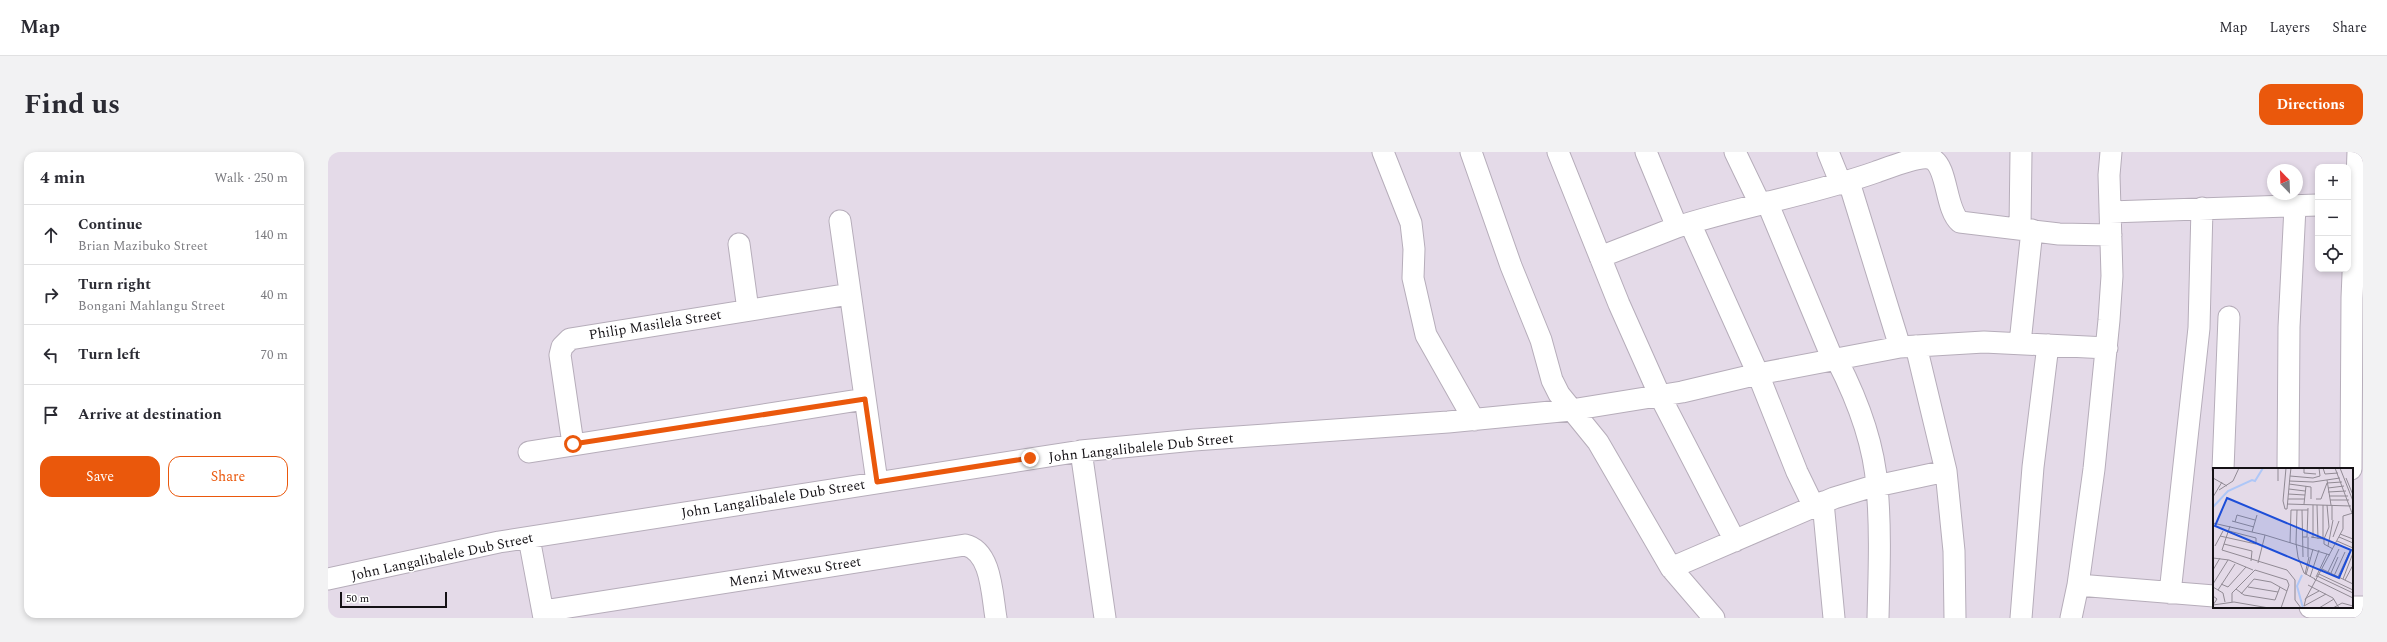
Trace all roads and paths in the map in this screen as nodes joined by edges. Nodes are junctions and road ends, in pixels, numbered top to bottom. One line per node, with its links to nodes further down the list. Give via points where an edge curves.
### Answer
1 (1383, 152): 37 (street, via 1411,222 1414,249 1413,278 1426,335)
2 (1471, 152): 36 (street, via 1511,266 1541,340 1552,380)
3 (1558, 152): 24 (street)
4 (1646, 152): 20 (street)
5 (1735, 152): 13 (street)
6 (1828, 152): 12 (street)
7 (2110, 152): 18 (street)
8 (2358, 152): 14 (street)
9 (2023, 154): 21 (street)
10 (1933, 156): 11 (street); 21 (street, via 1940,169 1952,212 1960,222)
11 (1907, 157): 12 (street)
12 (1845, 183): 13 (street); 30 (street)
13 (1763, 203): 20 (street); 32 (street)
14 (2352, 204): 43 (street)
15 (2315, 205): 16 (street)
16 (2295, 206): 17 (street); 42 (street)
17 (2202, 208): 18 (street); 53 (street, via 2199,328)
18 (2110, 212): 22 (street)
19 (840, 221): 25 (street)
20 (1683, 225): 24 (street); 33 (street)
21 (2026, 229): 22 (street, via 2070,235); 28 (street)
22 (2111, 235): 31 (street, via 2112,276)
23 (739, 244): 26 (street)
24 (1600, 257): 34 (street)
25 (850, 294): 26 (street, Philip Masilela Street); 35 (street)
26 (748, 310): 38 (street, Philip Masilela Street, via 578,336 565,342 560,354)
27 (2229, 317): 41 (street)
28 (2020, 343): 29 (street, John Langalibalele Dub Street); 30 (street, John Langalibalele Dub Street)
29 (2048, 345): 31 (street, John Langalibalele Dub Street); 62 (street, via 2032,475)
30 (1908, 346): 32 (street, John Langalibalele Dub Street); 44 (street)
31 (2107, 348): 52 (street)
32 (1835, 360): 33 (street, John Langalibalele Dub Street); 46 (street, via 1850,385 1866,427)
33 (1758, 374): 34 (street, John Langalibalele Dub Street); 47 (street, via 1796,472)
34 (1660, 396): 36 (street, John Langalibalele Dub Street); 49 (street)
35 (865, 399): 38 (street); 45 (street)
36 (1571, 410): 37 (street, John Langalibalele Dub Street); 50 (street, via 1598,442)
37 (1474, 420): 39 (street, John Langalibalele Dub Street, via 1194,440)
38 (573, 444): 40 (street)
39 (1081, 451): 45 (street, John Langalibalele Dub Street); 57 (street)
40 (529, 452)
41 (2223, 468)
42 (2288, 468)
43 (2351, 468)
44 (1946, 471): 46 (street); 61 (street, via 1954,551)
45 (877, 482): 48 (street, John Langalibalele Dub Street)
46 (1878, 486): 47 (street); 60 (street)
47 (1818, 505): 49 (street); 59 (street)
48 (529, 538): 51 (street, John Langalibalele Dub Street, via 472,547 387,568); 55 (street)
49 (1735, 541): 50 (street)
50 (1670, 568): 58 (street)
51 (328, 579)
52 (2078, 585): 53 (street); 63 (street)
53 (2170, 593): 54 (street)
54 (2213, 596)
55 (543, 614): 56 (street, Menzi Mtwexu Street, via 965,545 975,549 984,562)
56 (996, 618)
57 (1105, 618)
58 (1714, 618)
59 (1834, 618)
60 (1878, 618)
61 (1955, 618)
62 (2021, 618)
63 (2071, 618)

